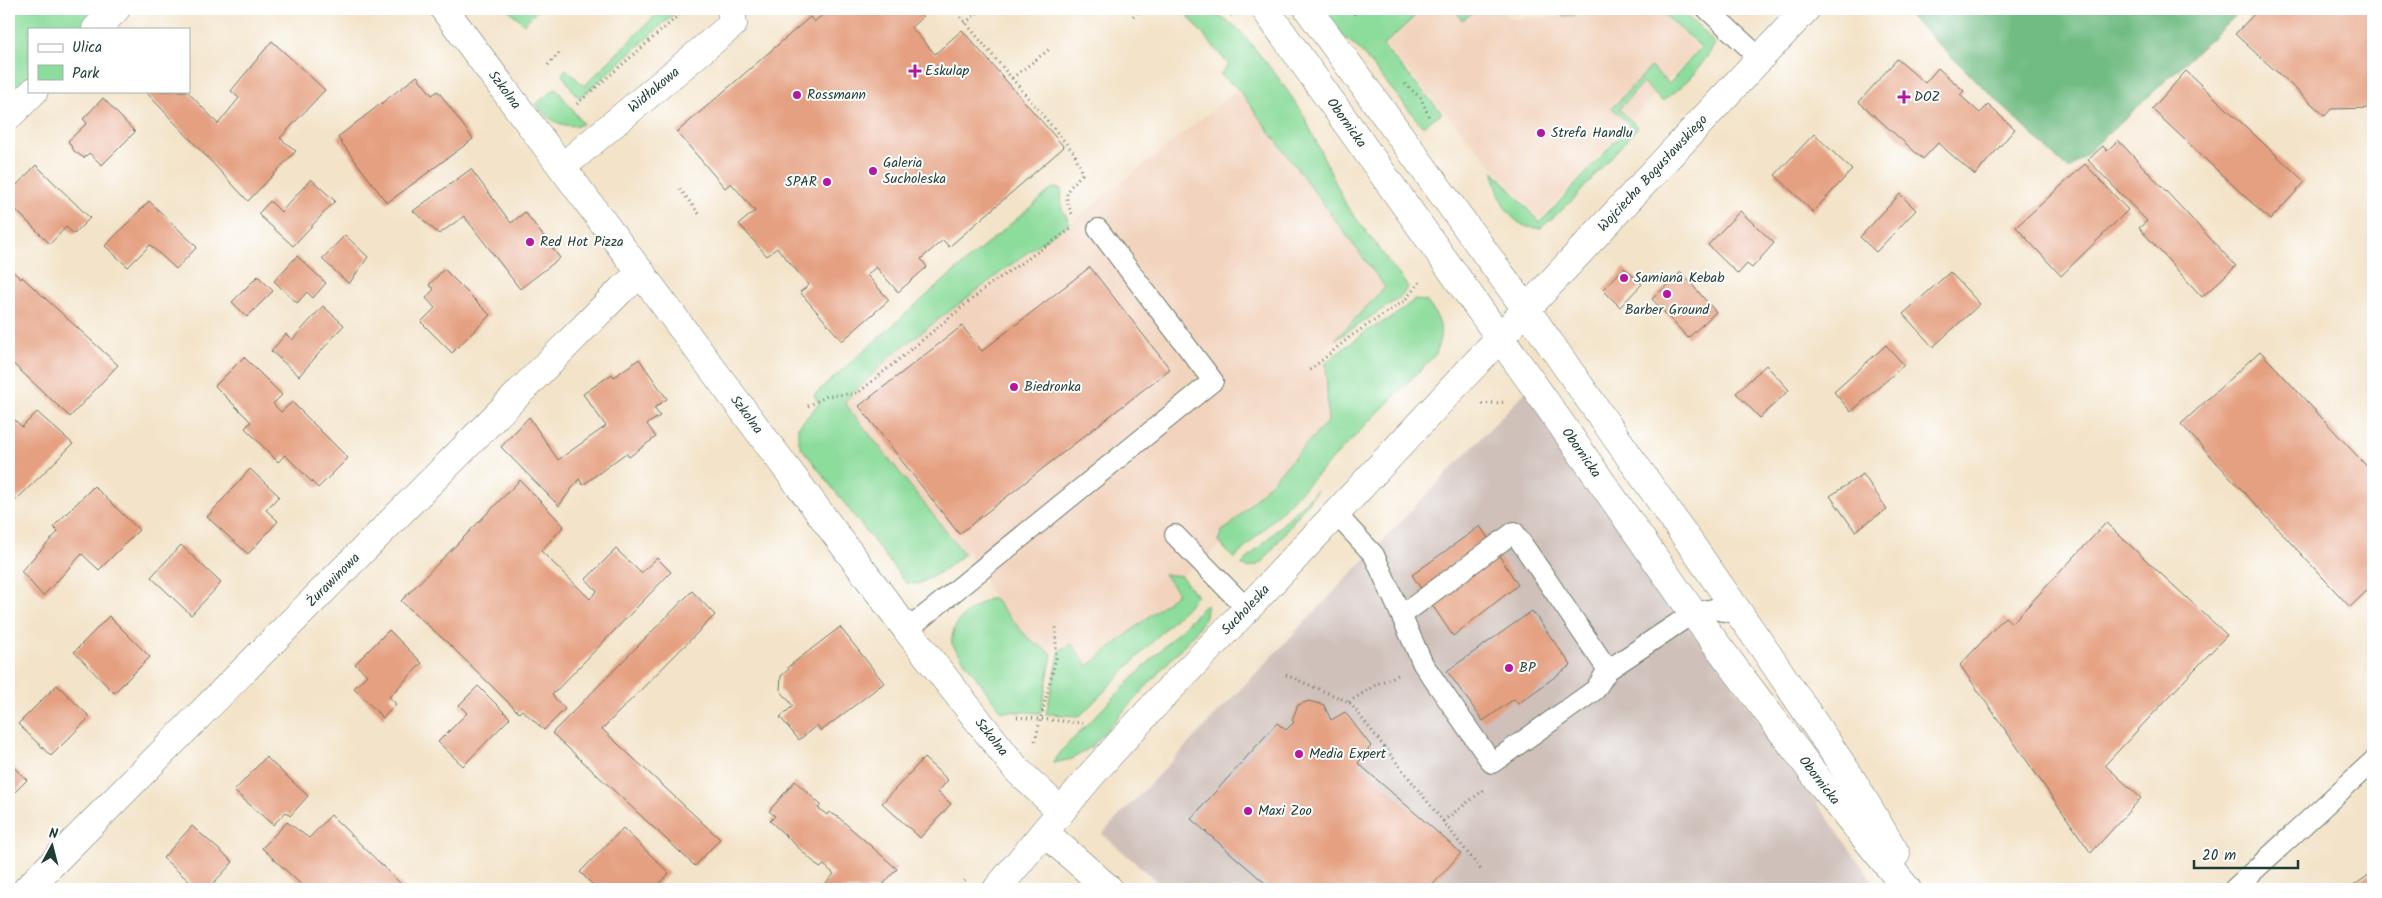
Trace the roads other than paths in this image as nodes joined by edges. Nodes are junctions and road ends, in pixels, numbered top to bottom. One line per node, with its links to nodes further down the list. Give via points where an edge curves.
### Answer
1 (116, 9): 8 (street)
2 (444, 9): 12 (street, Szkolna)
3 (732, 9): 12 (street, Widłakowa, via 733,24)
4 (1265, 9): 16 (street, Obornicka)
5 (1308, 9): 15 (street, Obornicka)
6 (1706, 9): 9 (lane)
7 (1806, 9): 9 (street, Wojciecha Bogusławskiego)
8 (97, 28)
9 (1760, 58): 15 (street, Wojciecha Bogusławskiego)
10 (33, 92): 11 (street)
11 (9, 116)
12 (562, 166): 14 (street, Szkolna)
13 (1098, 229): 23 (lane, via 1213,381)
14 (642, 273): 23 (street, Szkolna); 28 (street, Żurawinowa, via 614,297)
15 (1526, 309): 16 (street, Wojciecha Bogusławskiego); 21 (street, Obornicka)
16 (1500, 338): 17 (street, Sucholeska); 20 (street, Obornicka)
17 (1336, 514): 19 (street, Sucholeska); 22 (lane, via 1374,555)
18 (1176, 535): 19 (lane)
19 (1248, 609): 26 (street, Sucholeska, via 1160,699)
20 (1693, 613): 21 (lane, via 1713,609); 24 (lane); 31 (street, Obornicka, via 1812,771)
21 (1739, 614): 32 (street, Obornicka, via 1849,775)
22 (1402, 615): 24 (lane, via 1514,532); 24 (lane, via 1424,664 1492,763 1595,690)
23 (907, 630): 26 (street, Szkolna, via 1017,770)
24 (1608, 670)
25 (2373, 762): 33 (lane)
26 (1061, 811): 27 (street, Sucholeska)
27 (1044, 832): 29 (street, Sucholeska); 30 (street)
28 (27, 889)
29 (997, 889)
30 (1108, 889)
31 (1907, 889)
32 (1918, 889)
33 (2234, 889)

